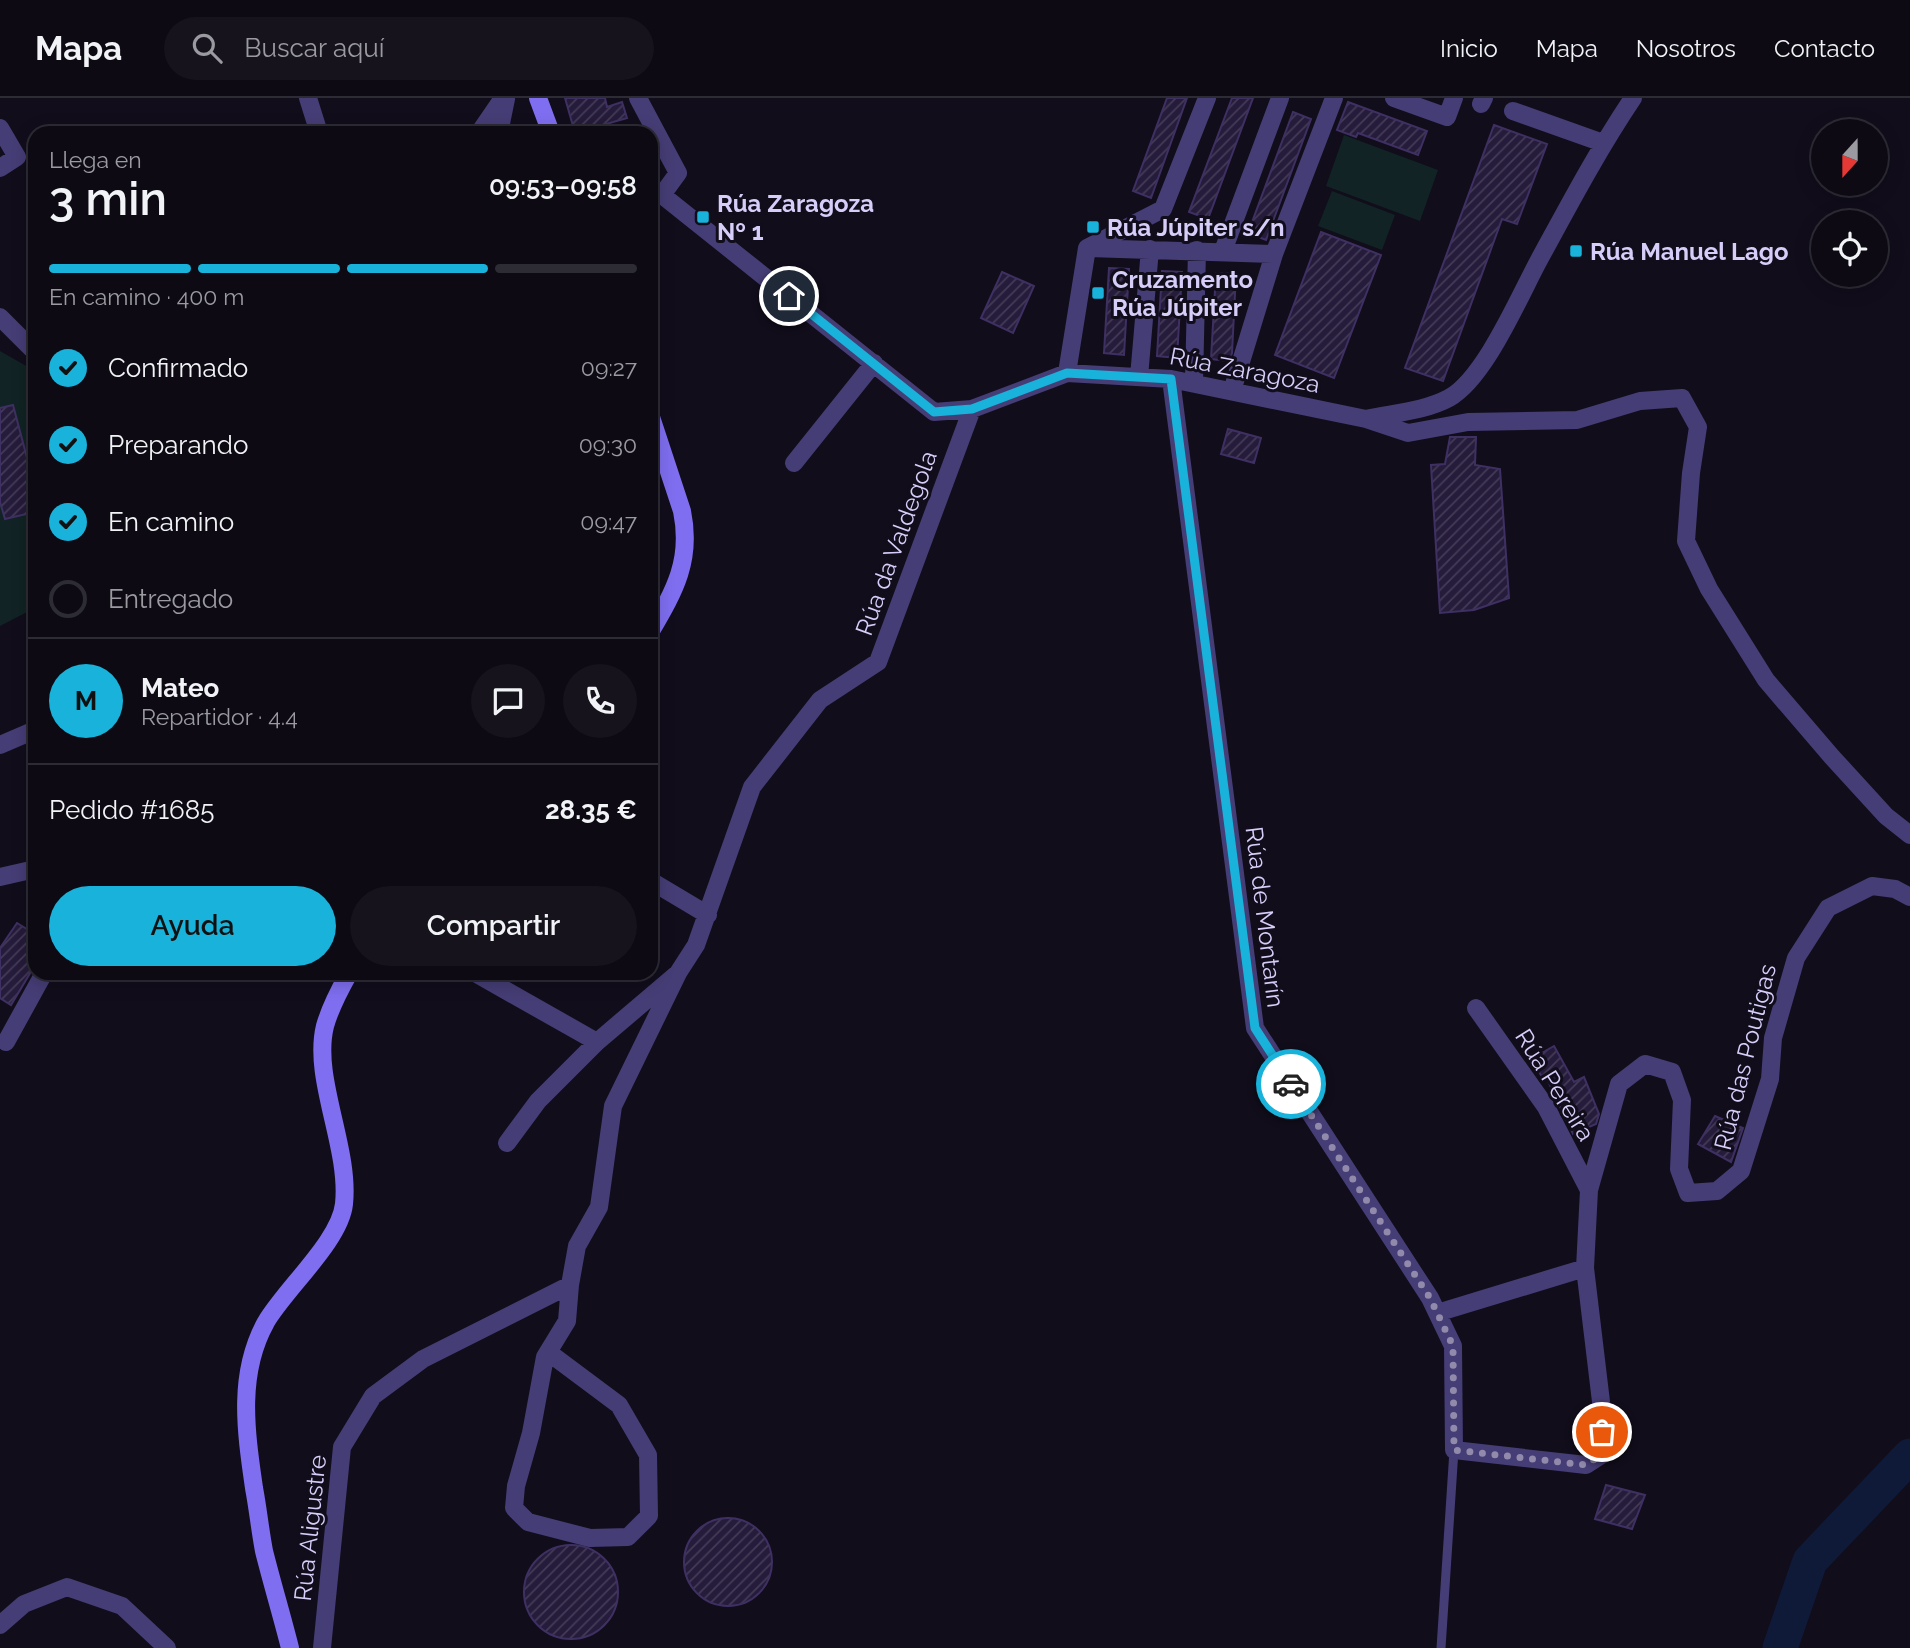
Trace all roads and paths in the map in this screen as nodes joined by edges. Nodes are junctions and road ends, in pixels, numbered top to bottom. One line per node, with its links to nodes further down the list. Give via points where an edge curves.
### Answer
1 (308, 98): 12 (street)
2 (505, 98): 13 (street); 14 (street)
3 (538, 98): 15 (street)
4 (638, 98): 16 (street)
5 (1207, 98): 23 (street, via 1163,209)
6 (1280, 98): 26 (street)
7 (1334, 98): 27 (street)
8 (1454, 98): 10 (street, via 1447,117)
9 (1633, 98): 19 (street)
10 (1397, 99)
11 (1513, 111): 19 (street)
12 (318, 126)
13 (484, 126)
14 (500, 126)
15 (548, 126)
16 (653, 126)
17 (0, 128): 20 (street, via 18,157)
18 (658, 136): 21 (street, via 678,173)
19 (1603, 143): 37 (street, via 1473,377 1450,398)
20 (0, 168)
21 (658, 195)
22 (658, 197): 30 (street, Rúa Zaragoza)
23 (1087, 248): 24 (street); 31 (street)
24 (1150, 249): 25 (street); 32 (street)
25 (1198, 250): 26 (street); 34 (street)
26 (1223, 251): 27 (street)
27 (1274, 254): 35 (street)
28 (0, 317): 29 (street)
29 (28, 345)
30 (874, 363): 36 (street, Rúa Zaragoza, via 934,412); 39 (street)
31 (1067, 373): 32 (street, Rúa Zaragoza); 36 (street, Rúa Zaragoza)
32 (1139, 377): 33 (street, Rúa Zaragoza)
33 (1171, 379): 34 (street, Rúa Zaragoza); 60 (street, Rúa de Montarín, via 1255,1028)
34 (1195, 383): 35 (street, Rúa Zaragoza)
35 (1232, 391): 37 (street, Rúa Zaragoza)
36 (972, 409): 48 (street, Rúa da Valdegola, via 878,662 820,700 752,787)
37 (1366, 419): 43 (street, Rúa Zaragoza, via 1408,433 1468,422 1577,420 1640,401 1682,398 1698,427 1686,541 1709,589 1766,680 1832,758)
38 (658, 438): 40 (street, via 682,511 685,544 682,570)
39 (794, 463)
40 (658, 619)
41 (28, 733): 42 (street)
42 (0, 745)
43 (1910, 835)
44 (28, 871): 45 (street)
45 (0, 877)
46 (658, 885): 48 (street)
47 (1910, 897): 57 (street, Rúa das Poutigas, via 1895,889 1872,886 1828,908 1796,958 1773,1038 1770,1079 1741,1171 1717,1191 1688,1193 1679,1169 1682,1100 1672,1072 1645,1064 1619,1084)
48 (708, 915): 49 (street, Rúa da Valdegola)
49 (678, 973): 55 (street, Rúa da Valdegola); 59 (street, via 613,1106 599,1207 577,1246)
50 (40, 980): 54 (street)
51 (346, 980): 65 (street, via 325,1026 323,1045 343,1168 344,1208 334,1233 266,1323 250,1363 246,1393 246,1433 264,1550)
52 (487, 980): 55 (street)
53 (1476, 1008): 57 (street, Rúa Pereira, via 1546,1107)
54 (6, 1042)
55 (597, 1042): 56 (street, Rúa da Valdegola, via 538,1101)
56 (507, 1143)
57 (1589, 1190): 58 (street)
58 (1585, 1268): 60 (street); 62 (street, via 1602,1410 1602,1454 1586,1465)
59 (570, 1285): 61 (street, via 567,1321); 66 (street, Rúa Aligustre, via 423,1359 373,1396 342,1447)
60 (1437, 1312): 62 (street, Rúa de Montarín, via 1453,1346)
61 (548, 1352): 61 (street, via 619,1405 648,1455 649,1516 628,1536 590,1538 528,1522 514,1508)
62 (1454, 1450): 67 (lane)
63 (0, 1625): 64 (street, via 24,1604 67,1587 122,1606)
64 (167, 1648)
65 (290, 1648)
66 (322, 1648)
67 (1441, 1648)

